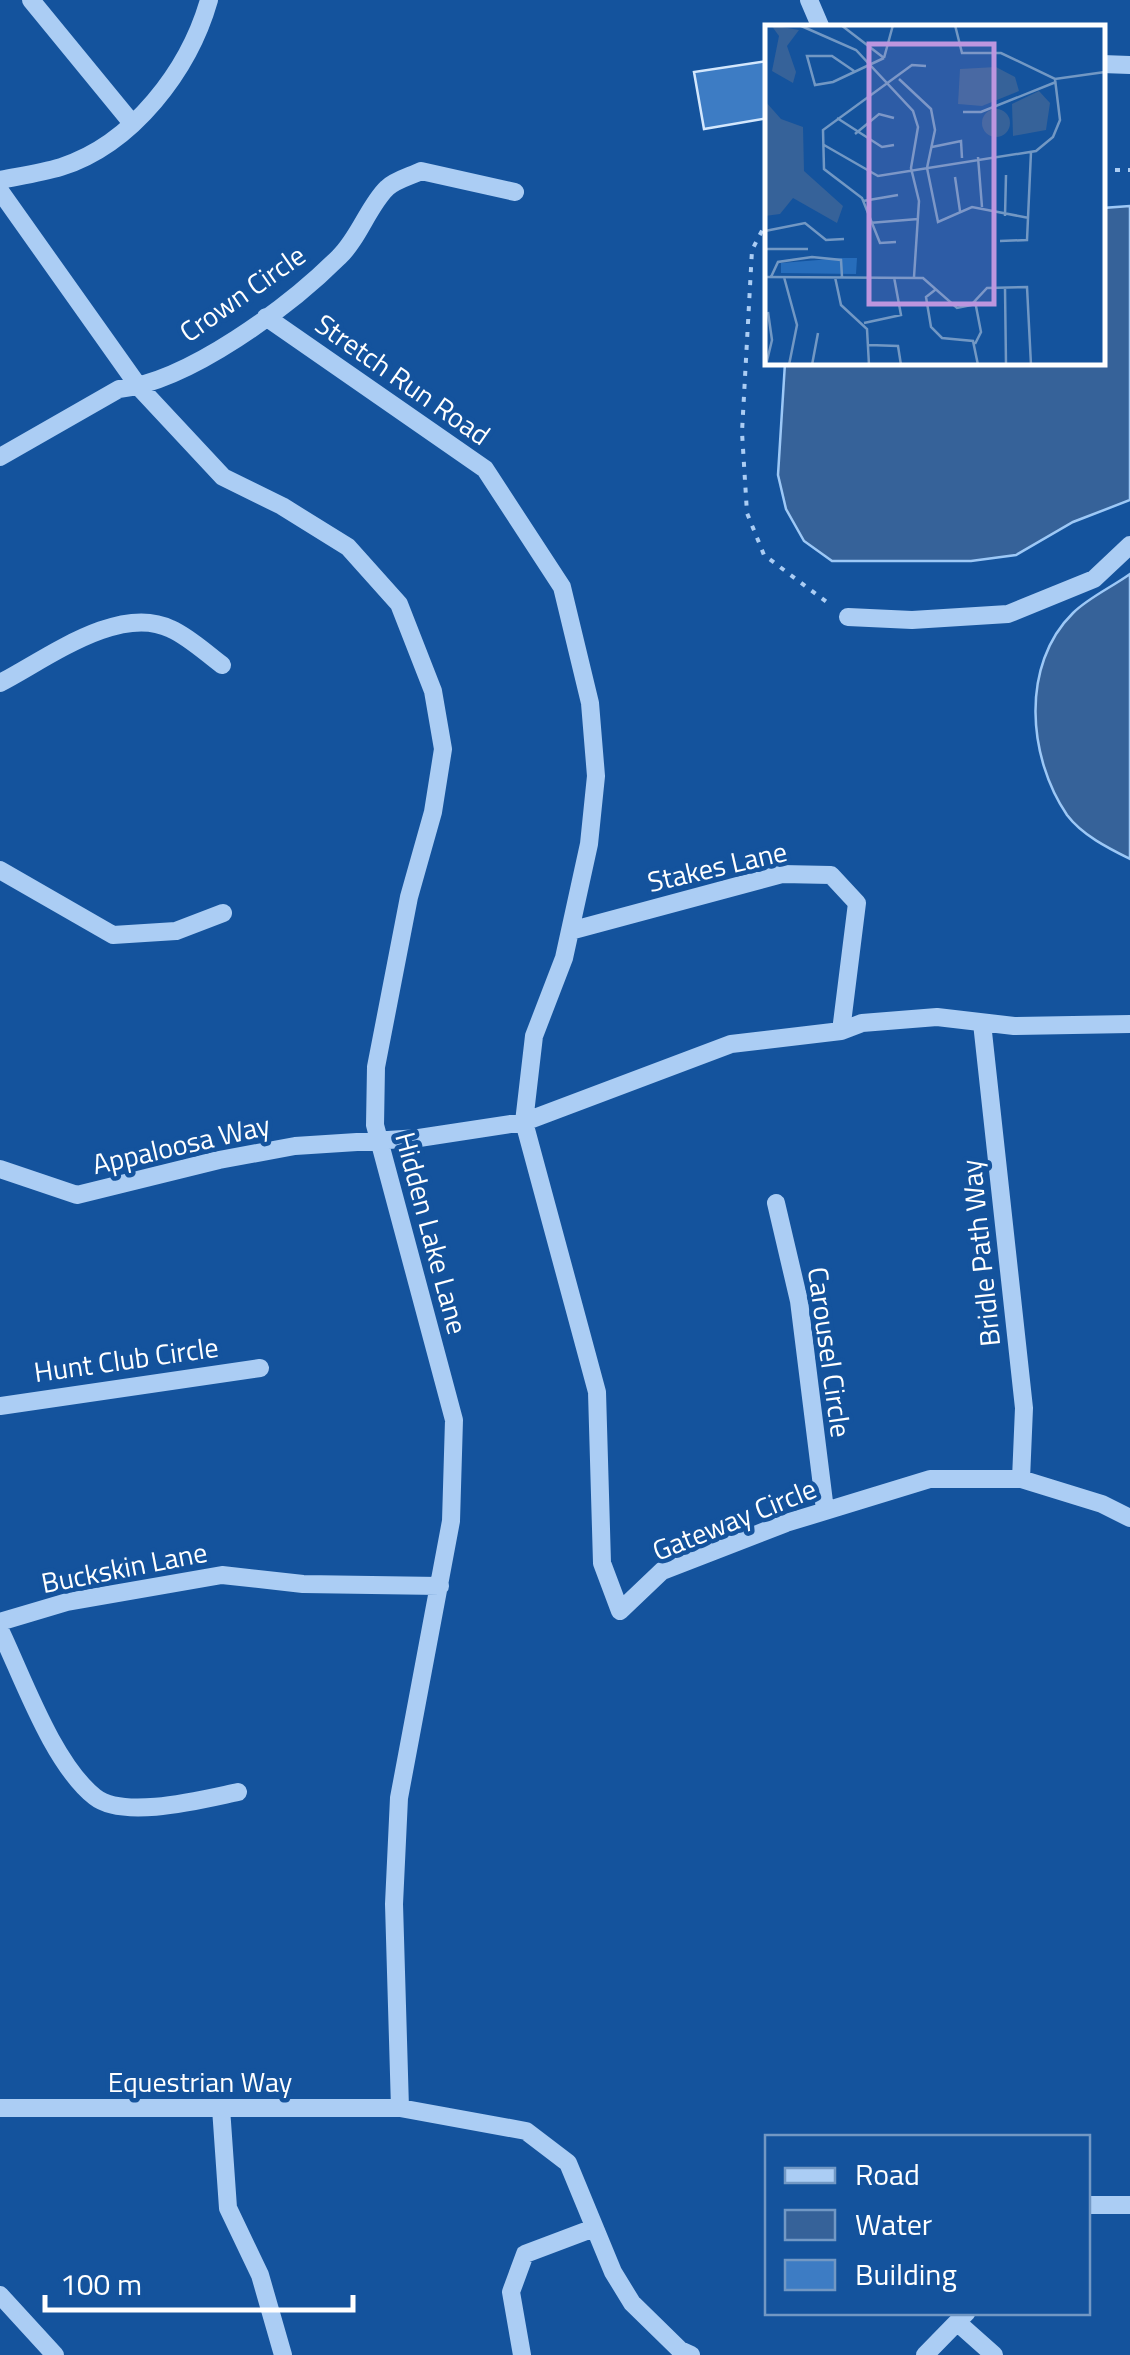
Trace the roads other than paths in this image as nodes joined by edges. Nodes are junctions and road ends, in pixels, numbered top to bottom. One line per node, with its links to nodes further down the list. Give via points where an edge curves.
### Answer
1 (31, 0): 7 (street)
2 (209, 0): 7 (street, via 188,55 150,108)
3 (809, 0): 4 (street)
4 (820, 25)
5 (1105, 64): 6 (street)
6 (1130, 65)
7 (131, 122): 8 (street, via 82,158)
8 (0, 180)
9 (0, 191): 12 (street, Hidden Lake Lane)
10 (515, 192): 11 (street, Crown Circle, via 421,170 387,188 342,255)
11 (266, 317): 12 (street, Crown Circle); 20 (street, Stretch Run Road, via 485,469 562,586 590,703 596,776)
12 (139, 387): 13 (street, Crown Circle, via 118,389); 25 (street, Hidden Lake Lane, via 223,477 348,547 399,604 434,691 443,749 434,812 384,1007 376,1067)
13 (0, 457)
14 (1130, 545): 15 (street, via 1094,579 1008,614)
15 (848, 617)
16 (222, 665): 17 (street, via 169,627 132,624 90,632)
17 (0, 683)
18 (0, 870): 19 (street, via 113,935 176,931)
19 (223, 912)
20 (570, 931): 23 (street, Stakes Lane, via 782,874 832,875 858,903); 24 (street, Stretch Run Road, via 534,1036)
21 (982, 1023): 22 (street, Appaloosa Way); 23 (street, Appaloosa Way, via 900,1017); 30 (street, Bridle Path Way, via 1024,1408)
22 (1130, 1024)
23 (841, 1031): 24 (street, Appaloosa Way, via 731,1044)
24 (524, 1122): 25 (street, Appaloosa Way); 31 (street, Gateway Circle, via 597,1392 602,1562 620,1611 662,1571)
25 (379, 1142): 26 (street, Appaloosa Way, via 295,1146 77,1196); 33 (street, Hidden Lake Lane, via 454,1420 451,1521)
26 (0, 1169)
27 (776, 1202): 31 (street, Carousel Circle, via 799,1300)
28 (260, 1368): 29 (street, Hunt Club Circle)
29 (0, 1406)
30 (1021, 1478): 31 (street, Gateway Circle, via 930,1479); 32 (street, Gateway Circle)
31 (826, 1510)
32 (1130, 1518)
33 (440, 1586): 34 (street, Buckskin Lane, via 222,1575 67,1602); 39 (street, Hidden Lake Lane, via 400,1798 394,1904)
34 (0, 1622)
35 (0, 1630): 36 (street, via 65,1762 97,1799 150,1808)
36 (238, 1792)
37 (0, 2108): 38 (street, Equestrian Way)
38 (221, 2108): 39 (street, Equestrian Way); 46 (street, via 228,2208 260,2275)
39 (400, 2108): 42 (street, Equestrian Way, via 526,2130 568,2163)
40 (1090, 2205): 41 (street)
41 (1130, 2205)
42 (594, 2228): 47 (street, via 525,2254 511,2292); 48 (street, Equestrian Way, via 632,2303)
43 (0, 2295): 45 (street)
44 (963, 2318): 49 (street); 50 (street)
45 (55, 2355)
46 (283, 2355)
47 (522, 2355)
48 (690, 2355)
49 (926, 2355)
50 (994, 2355)

